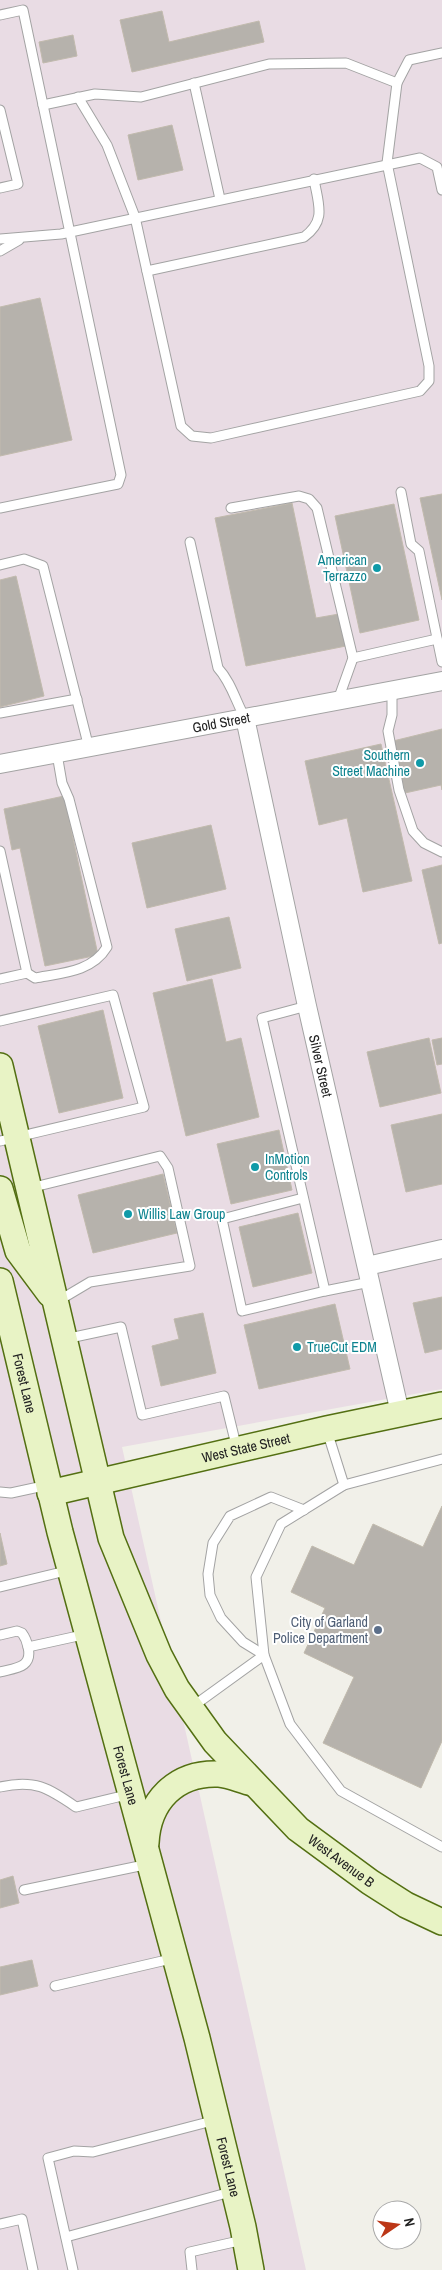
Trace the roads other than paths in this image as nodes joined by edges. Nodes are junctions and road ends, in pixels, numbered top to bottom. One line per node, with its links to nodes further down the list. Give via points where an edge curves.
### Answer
1 (0, 15): 6 (lane, via 23,10)
2 (442, 53): 4 (lane, via 409,60)
3 (194, 83): 4 (lane, via 269,64 346,63); 5 (lane, via 141,97 95,94); 12 (lane)
4 (397, 83): 8 (lane)
5 (78, 97): 6 (lane); 13 (lane, via 106,145)
6 (42, 105): 14 (lane)
7 (0, 110): 10 (lane, via 18,184)
8 (387, 163): 9 (lane); 11 (lane, via 420,158 437,167); 18 (lane, via 430,366 429,381 420,391 211,438 192,436 180,426)
9 (314, 179): 12 (lane); 18 (lane, via 320,215 316,228 304,237)
10 (0, 188)
11 (442, 190)
12 (220, 199): 13 (lane)
13 (135, 217): 14 (lane); 18 (lane)
14 (70, 232): 16 (lane); 20 (lane, via 121,475 118,484)
15 (0, 239): 16 (lane)
16 (20, 239): 17 (lane)
17 (0, 251)
18 (147, 272)
19 (401, 492): 24 (lane, via 412,544 419,551)
20 (0, 508)
21 (231, 508): 25 (lane, via 298,496 309,499 317,508)
22 (190, 542): 32 (lane, via 218,668 227,678)
23 (0, 565): 29 (lane, via 24,559 44,566)
24 (437, 639): 25 (lane); 26 (lane)
25 (353, 658): 30 (lane)
26 (442, 662)
27 (442, 681): 28 (street, Gold Street)
28 (392, 690): 30 (street, Gold Street); 37 (lane, via 388,731 399,790 413,831 424,843)
29 (77, 699): 31 (lane); 33 (lane)
30 (338, 700): 32 (street, Gold Street)
31 (0, 713)
32 (245, 718): 33 (street, Gold Street); 40 (street, Silver Street)
33 (89, 748): 34 (street, Gold Street)
34 (57, 754): 35 (street, Gold Street); 38 (lane, via 107,947 100,959 81,969 35,978)
35 (0, 764)
36 (0, 851): 38 (lane)
37 (442, 852)
38 (27, 973): 39 (lane)
39 (0, 979)
40 (307, 1006): 46 (lane, via 262,1018); 48 (street, Silver Street)
41 (0, 1021): 43 (lane, via 113,995 144,1107)
42 (0, 1066): 43 (main road)
43 (8, 1138): 44 (main road)
44 (30, 1188): 51 (main road); 51 (lane, via 160,1156 168,1168 190,1266 90,1282)
45 (0, 1189): 51 (main road, via 18,1251)
46 (303, 1198): 50 (lane); 50 (lane, via 222,1219 242,1310)
47 (442, 1249): 48 (street)
48 (369, 1274): 50 (lane); 54 (street, Silver Street)
49 (0, 1284): 60 (main road, Forest Lane)
50 (325, 1291)
51 (56, 1302): 52 (main road)
52 (65, 1338): 56 (lane, via 121,1327 142,1414 224,1396); 58 (main road)
53 (442, 1405): 54 (main road, West State Street)
54 (400, 1413): 55 (main road, West State Street)
55 (327, 1428): 56 (main road, West State Street); 59 (lane)
56 (237, 1449): 58 (main road, West State Street)
57 (442, 1459): 59 (lane)
58 (99, 1482): 60 (main road, West State Street); 70 (main road, via 111,1538 124,1576 159,1655)
59 (344, 1485): 62 (lane)
60 (49, 1488): 61 (lane); 63 (main road, Forest Lane)
61 (0, 1493)
62 (304, 1510): 68 (lane, via 281,1524 256,1577); 68 (lane, via 271,1496 230,1516 213,1543 208,1574 210,1595 221,1618 243,1642)
63 (70, 1570): 64 (lane); 65 (main road, Forest Lane)
64 (0, 1587)
65 (87, 1634): 67 (lane); 73 (main road, Forest Lane)
66 (0, 1635): 67 (lane, via 22,1633)
67 (28, 1646): 69 (lane, via 28,1662)
68 (264, 1655): 70 (lane); 74 (lane, via 290,1724 341,1791)
69 (0, 1672)
70 (191, 1708): 71 (main road, via 215,1742)
71 (254, 1783): 75 (main road, via 220,1774 188,1778 167,1790 156,1804 146,1828); 77 (main road, West Avenue B, via 298,1829 329,1853 406,1905)
72 (0, 1787): 73 (lane, via 38,1784 76,1807)
73 (130, 1794): 75 (main road, Forest Lane)
74 (442, 1847)
75 (147, 1857): 76 (lane); 78 (main road, Forest Lane)
76 (24, 1890)
77 (442, 1922)
78 (175, 1958): 79 (lane); 80 (main road, Forest Lane)
79 (55, 1986)
80 (216, 2120): 81 (main road, Forest Lane); 83 (lane, via 93,2152 74,2151 48,2158)
81 (234, 2191): 83 (lane); 84 (main road, Forest Lane)
82 (0, 2224): 85 (lane, via 22,2219)
83 (66, 2236): 86 (lane)
84 (246, 2240): 87 (lane, via 190,2252); 88 (main road, Forest Lane)
85 (33, 2270)
86 (73, 2270)
87 (192, 2270)
88 (251, 2270)

